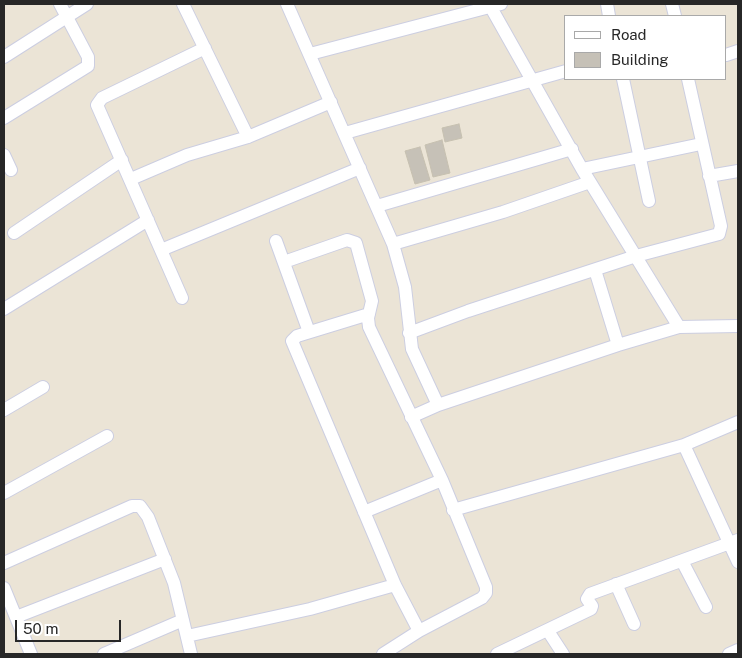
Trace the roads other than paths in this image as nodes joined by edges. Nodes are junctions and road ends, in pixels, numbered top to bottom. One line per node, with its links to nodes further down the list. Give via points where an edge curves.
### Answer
1 (60, 4): 6 (street)
2 (87, 4): 6 (street)
3 (183, 4): 7 (street)
4 (287, 4): 8 (street)
5 (494, 5): 8 (street); 13 (street)
6 (66, 16): 9 (street); 15 (street, via 88,56 88,66)
7 (205, 48): 17 (street); 22 (street, via 98,102 99,112)
8 (310, 54): 14 (street)
9 (4, 57)
10 (564, 72): 13 (street)
11 (623, 80): 21 (street)
12 (688, 80): 18 (street)
13 (534, 81): 16 (street); 19 (street)
14 (331, 102): 16 (street); 17 (street)
15 (4, 118)
16 (345, 133): 23 (street)
17 (248, 137): 28 (street, via 187,155)
18 (701, 144): 21 (street); 27 (street)
19 (572, 150): 24 (street); 31 (street)
20 (4, 155): 25 (street)
21 (640, 157): 24 (street); 30 (street)
22 (122, 160): 28 (street); 33 (street)
23 (360, 168): 31 (street); 36 (street)
24 (582, 169): 29 (street)
25 (11, 170)
26 (738, 171): 27 (street)
27 (709, 176): 37 (street, via 721,226 719,234)
28 (131, 179): 32 (street)
29 (590, 182): 35 (street); 37 (street)
30 (649, 201)
31 (377, 206): 35 (street)
32 (148, 220): 36 (street); 41 (street)
33 (14, 233)
34 (276, 241): 38 (street)
35 (393, 244): 46 (street, via 406,287)
36 (161, 250): 40 (street)
37 (636, 256): 39 (street); 44 (street)
38 (284, 262): 42 (street, via 347,240 354,241 359,248 372,301); 45 (street)
39 (594, 270): 46 (street); 47 (street)
40 (182, 298)
41 (4, 309)
42 (369, 314): 45 (street); 51 (street, via 369,327)
43 (738, 326): 44 (street)
44 (679, 327): 47 (street)
45 (308, 332): 58 (street, via 294,337 294,346)
46 (409, 333): 49 (street, via 416,360)
47 (618, 345): 49 (street)
48 (43, 387): 50 (street)
49 (438, 405): 51 (street)
50 (4, 410)
51 (411, 417): 55 (street)
52 (738, 422): 54 (street)
53 (107, 436): 56 (street)
54 (684, 445): 57 (street); 59 (street)
55 (442, 480): 57 (street); 58 (street)
56 (4, 493)
57 (453, 510): 72 (street, via 486,593)
58 (364, 512): 65 (street)
59 (734, 542): 61 (street); 62 (street)
60 (165, 559): 63 (street, via 146,512 137,505); 68 (street); 69 (street)
61 (682, 561): 64 (street); 67 (street)
62 (738, 562)
63 (4, 563)
64 (616, 584): 70 (street); 71 (street, via 588,595 591,609)
65 (395, 586): 72 (street); 73 (street, via 310,610)
66 (4, 588): 68 (street)
67 (706, 607)
68 (16, 617): 75 (street)
69 (183, 620): 73 (street); 76 (street)
70 (634, 624)
71 (548, 631): 79 (street); 80 (street)
72 (419, 632): 78 (street)
73 (187, 636): 77 (street)
74 (738, 650): 81 (street)
75 (32, 654)
76 (104, 654)
77 (191, 654)
78 (383, 654)
79 (497, 654)
80 (563, 654)
81 (729, 654)

